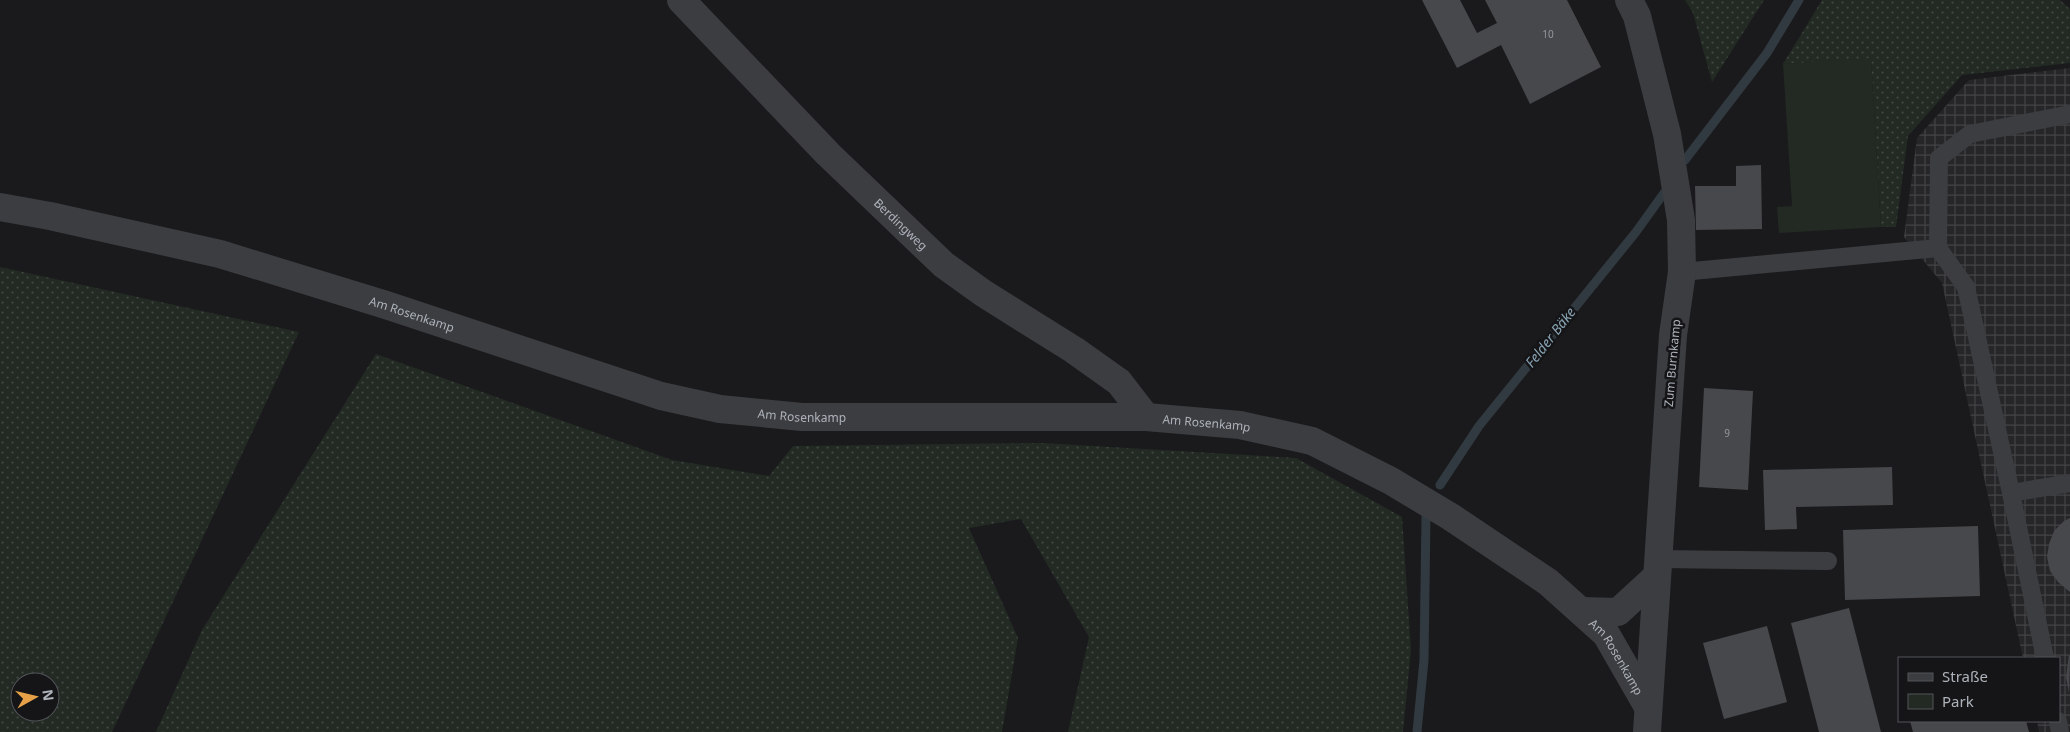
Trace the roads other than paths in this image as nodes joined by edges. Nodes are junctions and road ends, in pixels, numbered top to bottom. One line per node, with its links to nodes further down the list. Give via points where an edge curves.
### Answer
1 (681, 0): 7 (street, Berdingweg, via 828,154 944,265 1119,382)
2 (1629, 0): 6 (street, Zum Burnkamp, via 1667,134 1681,220)
3 (2070, 114): 5 (lane, via 1970,134 1939,158)
4 (0, 207): 7 (street, Am Rosenkamp, via 220,254 386,304 661,396 720,409 802,417)
5 (1938, 248): 6 (lane); 9 (lane, via 1966,287)
6 (1682, 272): 11 (street, Zum Burnkamp, via 1673,335)
7 (1146, 417): 12 (street, Am Rosenkamp, via 1240,425 1312,441 1391,481 1451,517 1548,582)
8 (2070, 483): 9 (lane)
9 (2011, 493): 13 (lane)
10 (1828, 561): 11 (lane)
11 (1656, 568): 12 (street, Am Rosenkamp, via 1618,612); 14 (street, Zum Burnkamp)
12 (1581, 611): 14 (street, Am Rosenkamp, via 1606,634)
13 (2045, 657)
14 (1647, 720)

